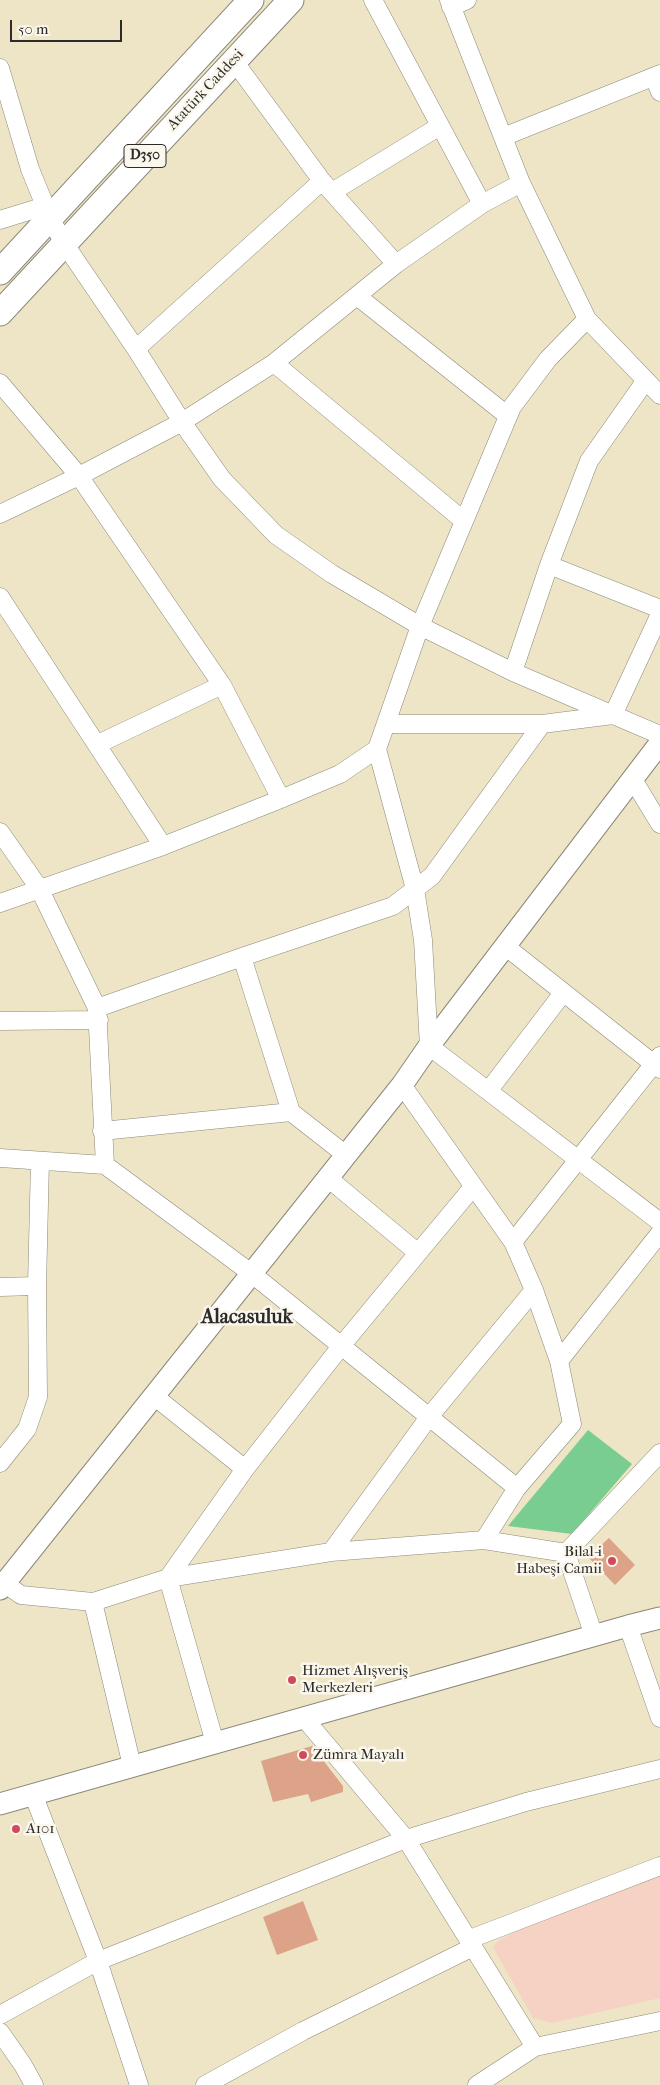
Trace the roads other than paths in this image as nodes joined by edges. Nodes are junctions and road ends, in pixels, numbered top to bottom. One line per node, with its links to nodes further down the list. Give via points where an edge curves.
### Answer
1 (251, 0): 13 (highway, Atatürk Caddesi / D350)
2 (291, 0): 5 (highway, Atatürk Caddesi / D350)
3 (373, 0): 8 (street)
4 (456, 2): 9 (street)
5 (234, 61): 11 (street); 15 (highway, Atatürk Caddesi / D350)
6 (1, 71): 13 (street, via 30,169)
7 (658, 81): 9 (street)
8 (440, 126): 11 (street); 12 (street)
9 (503, 137): 10 (street)
10 (521, 183): 12 (street); 20 (street)
11 (327, 187): 16 (street); 21 (street)
12 (482, 204): 16 (street)
13 (47, 212): 14 (street); 15 (street); 17 (highway, Atatürk Caddesi / D350)
14 (0, 220)
15 (64, 243): 19 (highway, Atatürk Caddesi / D350); 21 (street)
16 (396, 264): 18 (street)
17 (0, 272)
18 (357, 296): 22 (street); 26 (street)
19 (0, 313)
20 (587, 318): 23 (street); 26 (street, via 548,359)
21 (136, 349): 27 (street)
22 (274, 363): 27 (street); 30 (street)
23 (646, 380): 25 (street); 31 (street, via 589,461)
24 (0, 382): 28 (street)
25 (660, 395)
26 (508, 416): 30 (street)
27 (182, 422): 28 (street); 35 (street, via 222,479 276,535 332,574)
28 (79, 476): 29 (street); 37 (street)
29 (0, 514)
30 (464, 521): 35 (street)
31 (549, 565): 33 (street); 36 (street)
32 (0, 597): 43 (street)
33 (660, 609)
34 (660, 614): 38 (street)
35 (420, 626): 36 (street); 39 (street)
36 (513, 672): 38 (street)
37 (222, 685): 43 (street); 46 (street)
38 (613, 715): 40 (street); 41 (street)
39 (386, 724): 40 (street); 44 (street)
40 (542, 724): 51 (street, via 432,876)
41 (660, 735)
42 (660, 743): 45 (main road)
43 (98, 744): 49 (street)
44 (377, 749): 46 (street, via 340,774); 51 (street)
45 (632, 778): 47 (street); 53 (main road)
46 (281, 799): 49 (street)
47 (660, 824)
48 (0, 832): 50 (street)
49 (163, 846): 50 (street)
50 (39, 888): 52 (street); 56 (street)
51 (415, 890): 54 (street, via 394,906); 58 (street, via 423,940)
52 (0, 903)
53 (505, 946): 55 (street); 58 (main road)
54 (242, 956): 56 (street); 62 (street)
55 (563, 994): 59 (street); 61 (street)
56 (98, 1014): 57 (street); 63 (street)
57 (0, 1021)
58 (430, 1046): 60 (main road); 61 (street)
59 (658, 1063): 66 (street)
60 (402, 1085): 64 (main road); 70 (street)
61 (489, 1090): 66 (street)
62 (291, 1112): 63 (street); 64 (street)
63 (102, 1131): 68 (street)
64 (346, 1155): 69 (main road)
65 (0, 1158): 67 (street)
66 (577, 1160): 71 (street); 73 (street)
67 (40, 1161): 68 (street); 76 (street)
68 (105, 1165): 75 (street)
69 (328, 1178): 74 (street); 75 (main road)
70 (473, 1187): 73 (street); 74 (street)
71 (660, 1222)
72 (660, 1233): 80 (street)
73 (514, 1242): 78 (street)
74 (418, 1254): 79 (street)
75 (251, 1273): 79 (street); 81 (main road)
76 (37, 1286): 77 (street); 84 (street, via 38,1397 27,1429)
77 (0, 1287)
78 (534, 1290): 80 (street); 82 (street)
79 (342, 1346): 82 (street); 85 (street)
80 (559, 1361): 86 (street, via 572,1424)
81 (154, 1396): 85 (street); 91 (main road)
82 (430, 1417): 86 (street); 88 (street)
83 (660, 1453): 89 (street)
84 (0, 1462)
85 (245, 1469): 90 (street)
86 (517, 1488): 87 (street)
87 (484, 1540): 88 (street); 89 (street)
88 (331, 1552): 90 (street)
89 (566, 1553): 96 (street)
90 (168, 1578): 92 (street); 99 (street)
91 (1, 1585): 92 (street, via 21,1595)
92 (93, 1602): 100 (street)
93 (660, 1610): 95 (main road)
94 (660, 1618): 95 (main road)
95 (628, 1626): 96 (main road); 98 (street)
96 (594, 1636): 97 (main road)
97 (304, 1718): 99 (main road); 105 (street)
98 (660, 1718)
99 (215, 1743): 100 (main road)
100 (132, 1766): 102 (main road)
101 (660, 1769): 105 (street, via 526,1802)
102 (33, 1794): 103 (main road); 104 (main road); 108 (street)
103 (0, 1800)
104 (0, 1804)
105 (406, 1839): 107 (street); 108 (street)
106 (660, 1866): 107 (street)
107 (471, 1943): 112 (street); 115 (street)
108 (98, 1961): 109 (street); 114 (street)
109 (0, 2015)
110 (660, 2021): 112 (street)
111 (0, 2032): 113 (street)
112 (534, 2047): 116 (street)
113 (34, 2085)
114 (139, 2085)
115 (205, 2085)
116 (477, 2085)

